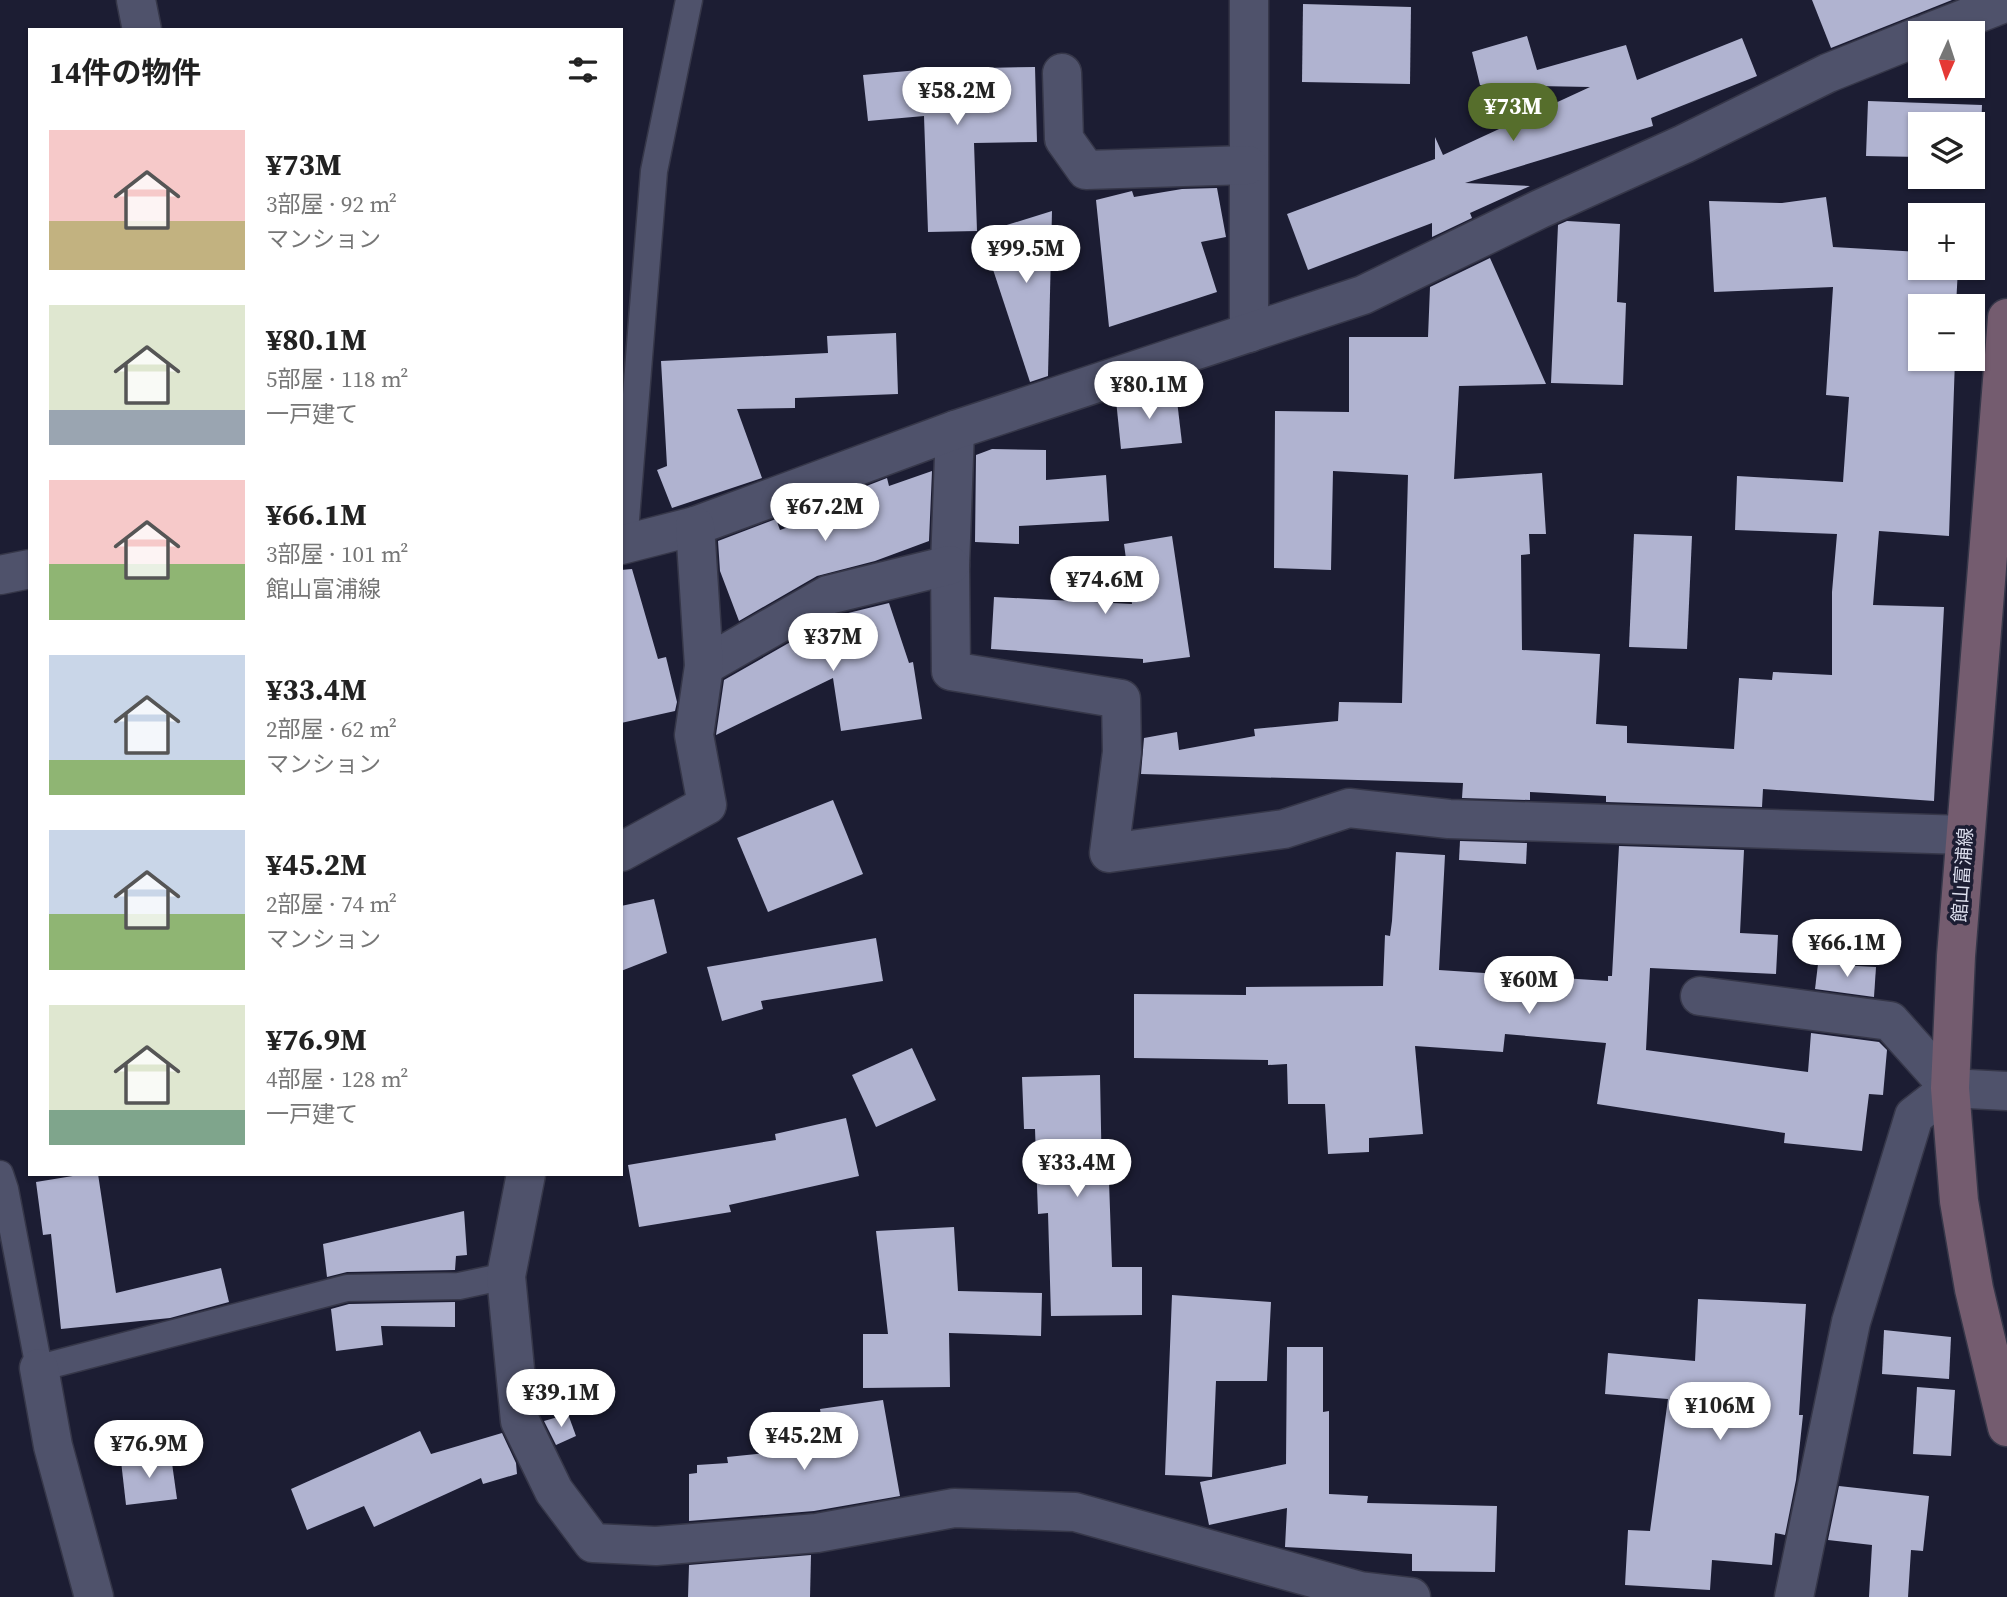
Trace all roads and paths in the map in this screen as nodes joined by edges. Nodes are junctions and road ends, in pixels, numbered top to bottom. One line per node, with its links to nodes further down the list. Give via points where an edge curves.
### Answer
1 (136, 0): 6 (street)
2 (689, 0): 14 (lane, via 654,171)
3 (1249, 0): 9 (street)
4 (2007, 2): 5 (street)
5 (1959, 21)
6 (142, 28)
7 (1908, 41): 11 (street, via 1828,72 1363,295)
8 (1062, 73): 9 (street, via 1064,139 1086,170)
9 (1248, 165): 11 (street)
10 (2007, 318): 19 (main road, 館山富浦線)
11 (1249, 333): 12 (street)
12 (955, 430): 13 (street); 15 (street)
13 (695, 526): 14 (street); 18 (street)
14 (623, 545)
15 (950, 565): 18 (street, via 828,595); 19 (street, via 951,671 1121,699 1122,751 1109,853 1284,829 1349,807 1449,819)
16 (28, 569): 17 (street)
17 (0, 575)
18 (704, 666): 20 (street, via 694,735 707,805)
19 (1965, 835): 22 (main road, 館山富浦線)
20 (623, 851)
21 (1700, 996): 22 (street, via 1890,1021)
22 (1950, 1088): 23 (street); 28 (main road, 館山富浦線, via 1959,1201); 33 (street, via 1914,1116 1851,1322)
23 (2007, 1091)
24 (0, 1174): 27 (lane)
25 (526, 1176): 26 (street)
26 (506, 1276): 27 (lane, via 459,1286 347,1289); 30 (street, via 520,1421 554,1490 593,1543 656,1546 817,1533 954,1508 1076,1511)
27 (39, 1368): 31 (street, via 53,1446)
28 (2000, 1369): 29 (main road, 館山富浦線)
29 (2007, 1427)
30 (1360, 1594): 32 (street)
31 (94, 1597)
32 (1411, 1597)
33 (1794, 1597)

